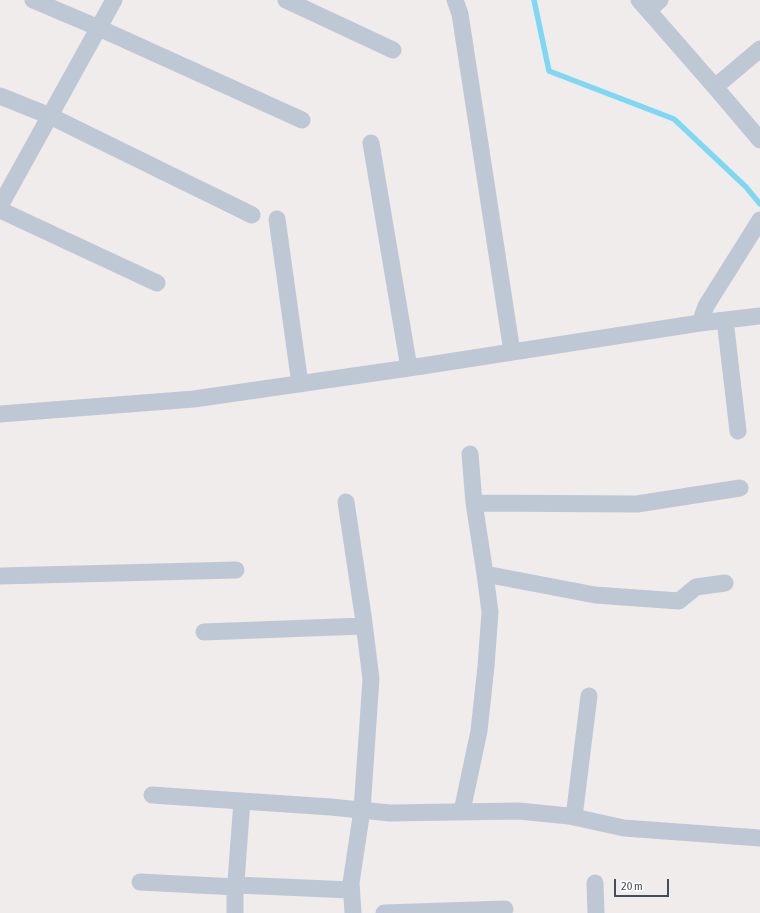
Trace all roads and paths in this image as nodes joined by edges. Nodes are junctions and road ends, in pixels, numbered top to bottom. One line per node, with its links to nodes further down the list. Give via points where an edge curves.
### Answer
1 (33, 0): 6 (street)
2 (114, 0): 6 (street)
3 (286, 0): 8 (street)
4 (455, 0): 24 (street, via 460,14)
5 (650, 4): 9 (street)
6 (99, 28): 11 (street); 12 (street)
7 (760, 49): 9 (street)
8 (393, 50)
9 (716, 87): 13 (street)
10 (0, 96): 11 (street)
11 (50, 116): 15 (street); 17 (street)
12 (302, 120)
13 (760, 140)
14 (371, 143): 25 (street)
15 (0, 206)
16 (0, 210): 20 (street)
17 (252, 215)
18 (277, 219): 26 (street)
19 (758, 224): 23 (street, via 706,306)
20 (157, 283)
21 (760, 316): 22 (street)
22 (725, 320): 23 (street); 28 (street)
23 (700, 323): 24 (street)
24 (512, 352): 25 (street)
25 (409, 368): 26 (street)
26 (300, 384): 27 (street, via 194,399)
27 (0, 414)
28 (738, 431)
29 (470, 454): 32 (street)
30 (740, 488): 32 (street, via 637,504)
31 (346, 502): 37 (street)
32 (474, 503): 34 (street)
33 (236, 570): 35 (street)
34 (485, 574): 36 (street, via 595,595 679,601 696,587); 43 (street, via 490,612 485,673 479,732)
35 (0, 576)
36 (726, 583)
37 (363, 626): 38 (street); 42 (street, via 371,679)
38 (204, 632)
39 (589, 696): 44 (street)
40 (152, 795): 41 (street)
41 (242, 802): 42 (street); 48 (street)
42 (362, 810): 43 (street, via 390,813); 49 (street)
43 (462, 811): 44 (street, via 519,811)
44 (574, 817): 45 (street, via 624,828)
45 (760, 838)
46 (140, 882): 48 (street)
47 (595, 883): 54 (street)
48 (236, 886): 49 (street); 51 (street)
49 (351, 890): 52 (street)
50 (505, 909): 53 (street)
51 (235, 913)
52 (352, 913)
53 (384, 913)
54 (596, 913)

